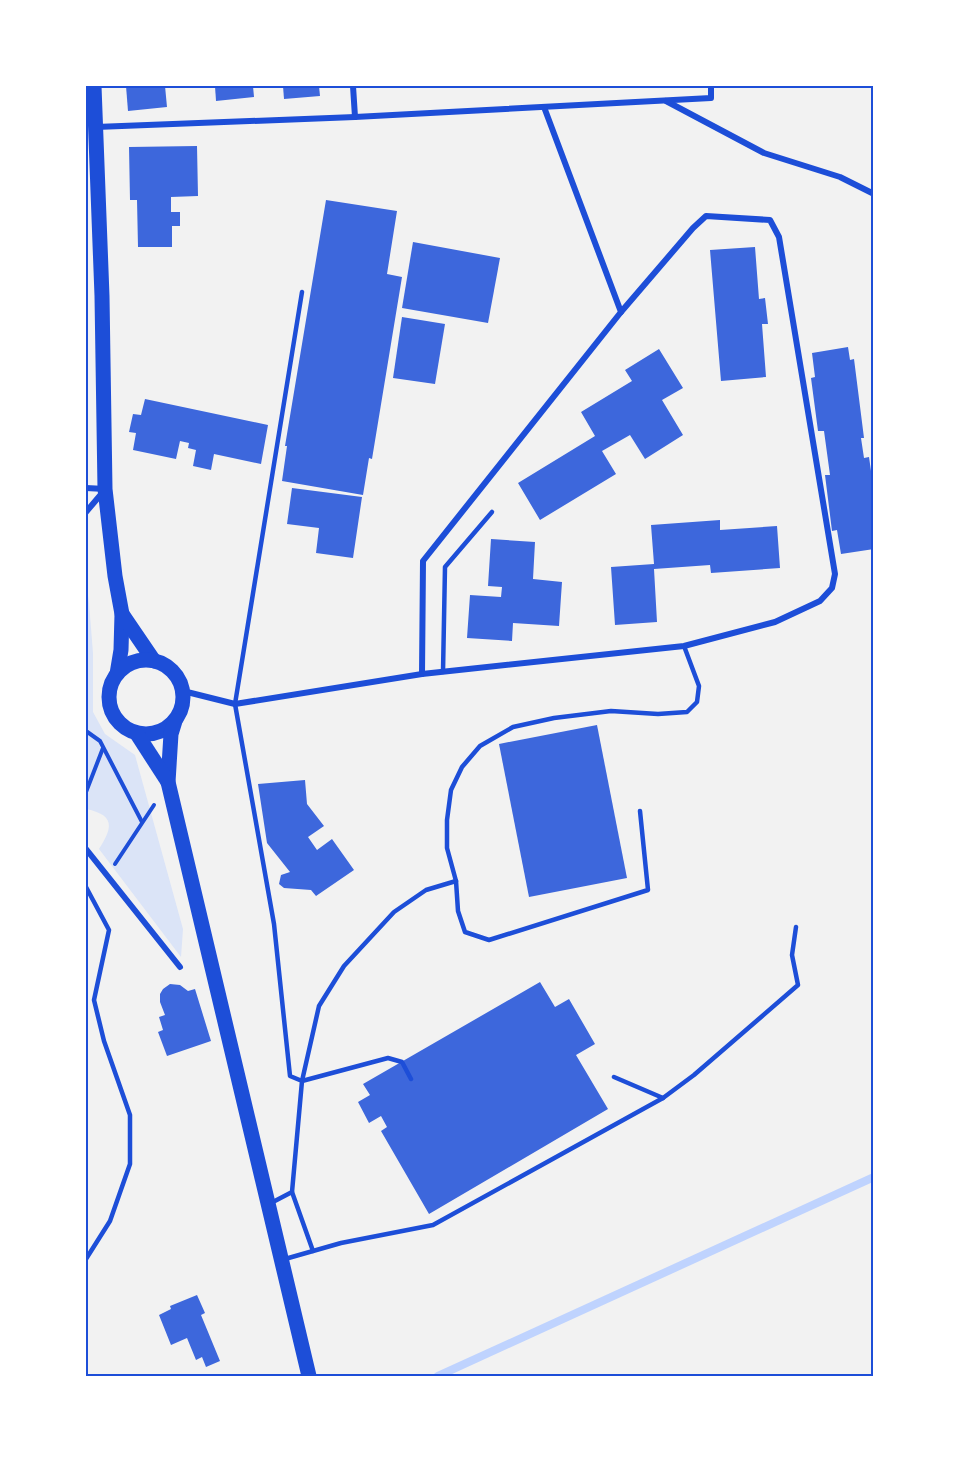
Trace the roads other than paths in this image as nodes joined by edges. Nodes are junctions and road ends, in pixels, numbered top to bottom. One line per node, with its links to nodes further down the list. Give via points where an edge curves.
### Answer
1 (94, 86): 7 (main road)
2 (353, 86): 6 (street)
3 (711, 86): 4 (street, via 711,98)
4 (666, 101): 5 (street); 8 (street, via 764,153 840,177)
5 (544, 107): 6 (street); 10 (street)
6 (355, 117): 7 (street)
7 (96, 127): 12 (main road)
8 (873, 194)
9 (302, 292): 22 (lane)
10 (621, 312): 16 (street, via 706,216 770,220 779,237 835,574 832,588 820,601 776,622); 20 (street, via 423,561)
11 (86, 488): 12 (street)
12 (105, 489): 13 (street); 15 (main road)
13 (86, 512)
14 (492, 512): 18 (lane, via 445,567)
15 (122, 614): 17 (main road); 19 (main road)
16 (684, 646): 18 (street); 28 (lane, via 699,686 697,702 687,712 611,711 554,718 513,727 480,746 462,767 451,790 447,848)
17 (154, 661): 19 (main road, via 137,661); 21 (main road, via 170,669)
18 (443, 672): 20 (street)
19 (117, 674): 24 (main road, via 111,685 110,709 125,729)
20 (422, 674): 22 (street)
21 (183, 691): 22 (street); 23 (main road, via 182,707)
22 (235, 705): 34 (lane, via 274,924 290,1076)
23 (175, 721): 24 (main road, via 162,732); 25 (main road)
24 (136, 734): 25 (main road)
25 (168, 782): 37 (main road)
26 (640, 811): 28 (lane, via 648,890 489,940 465,932 458,911)
27 (86, 849): 31 (street)
28 (456, 881): 34 (lane, via 426,890 394,912 344,966 320,1006)
29 (86, 887): 39 (lane, via 109,930 94,1000 130,1115 130,1164 110,1221)
30 (796, 927): 35 (lane, via 792,956 798,985)
31 (180, 967)
32 (614, 1077): 35 (lane)
33 (411, 1080): 34 (lane, via 402,1062 388,1058)
34 (302, 1081): 36 (lane)
35 (663, 1098): 38 (lane, via 433,1224)
36 (292, 1192): 37 (lane); 38 (lane)
37 (269, 1204): 40 (main road)
38 (313, 1251): 40 (lane)
39 (86, 1259)
40 (282, 1260): 41 (main road)
41 (309, 1377)

